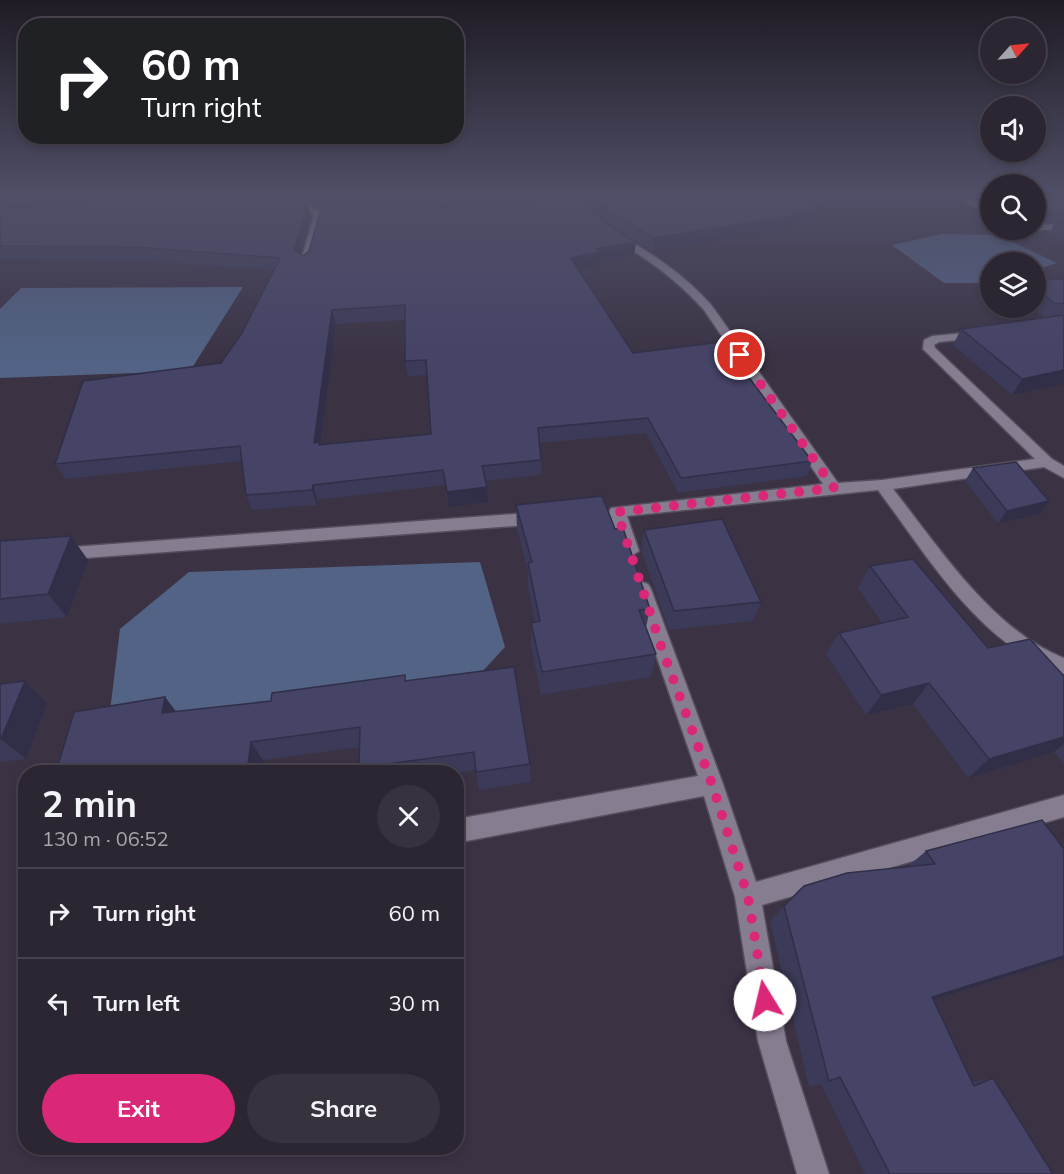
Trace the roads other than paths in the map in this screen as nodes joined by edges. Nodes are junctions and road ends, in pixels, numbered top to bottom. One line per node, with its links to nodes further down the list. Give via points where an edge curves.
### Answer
1 (309, 252): 3 (street)
2 (643, 252): 8 (street, via 686,283 708,308)
3 (305, 264)
4 (1002, 332): 5 (street, via 936,339 928,343 929,350)
5 (1047, 462): 6 (street); 7 (street)
6 (1064, 473)
7 (882, 485): 8 (street); 13 (street, via 985,614 1014,640 1050,663)
8 (834, 488): 9 (street)
9 (617, 512): 10 (street); 14 (street)
10 (595, 513)
11 (552, 517): 12 (street)
12 (41, 555)
13 (1064, 666)
14 (712, 784): 16 (street); 17 (street)
15 (1064, 806): 17 (street)
16 (464, 830)
17 (748, 897): 18 (street, via 772,1041)
18 (813, 1174)

